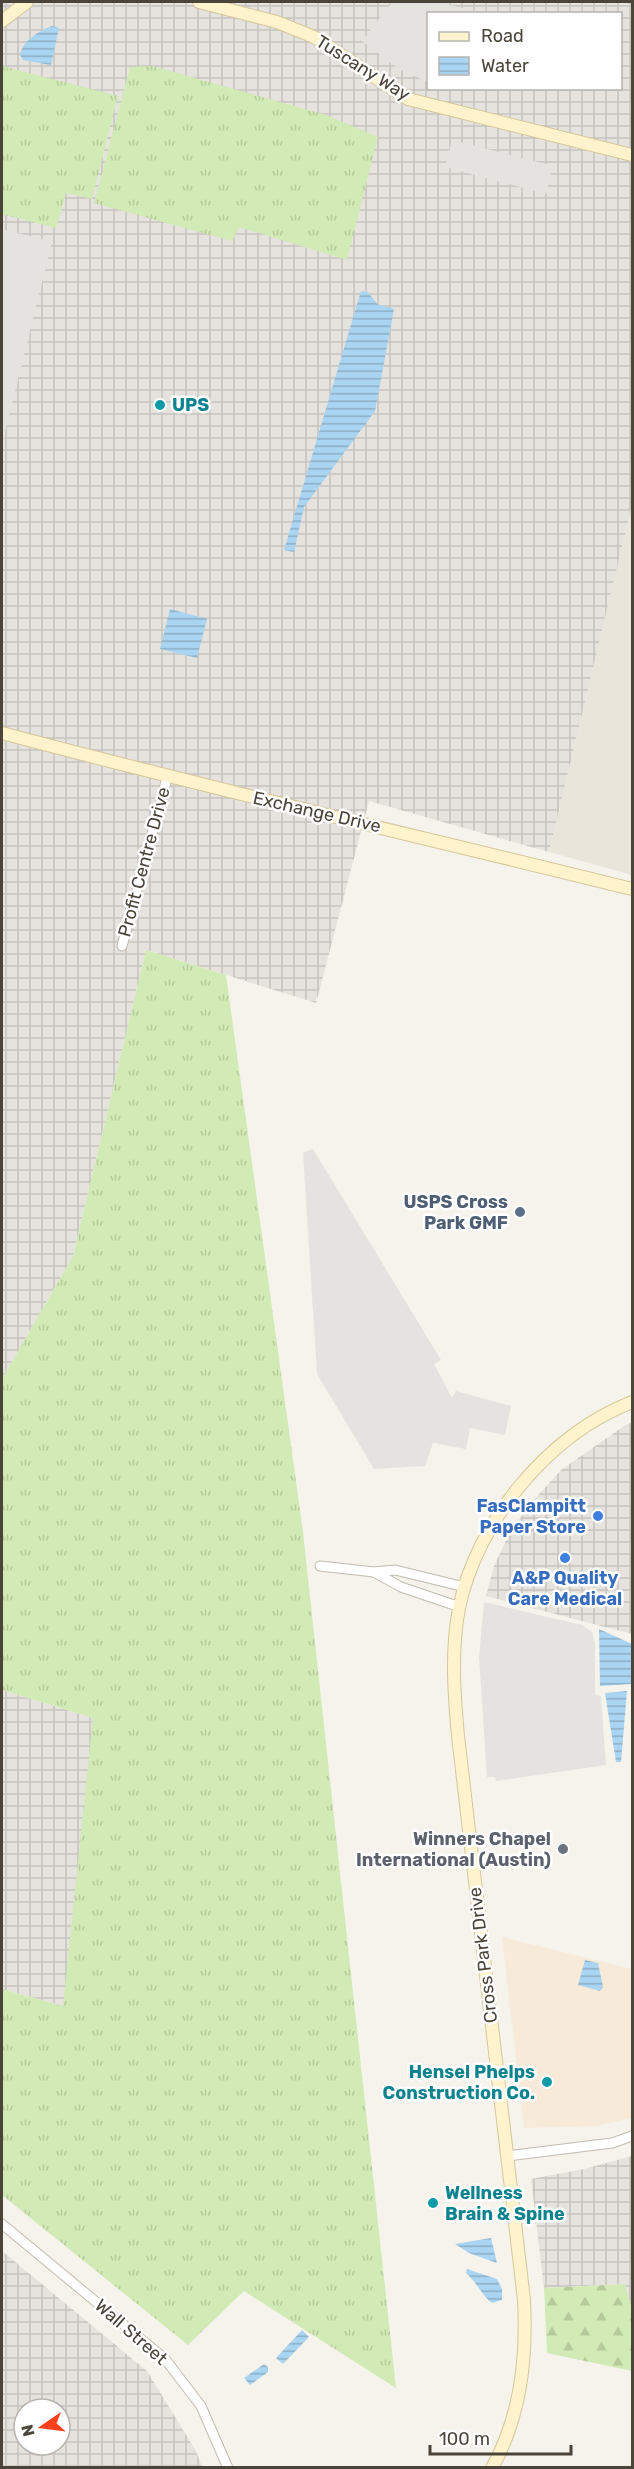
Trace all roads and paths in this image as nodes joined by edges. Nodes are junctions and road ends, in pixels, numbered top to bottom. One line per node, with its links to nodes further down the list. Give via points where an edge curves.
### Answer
1 (27, 2): 3 (street)
2 (199, 2): 4 (street, Tuscany Way, via 277,22 314,37 408,99)
3 (2, 21)
4 (633, 155)
5 (2, 733): 6 (street, Exchange Drive)
6 (167, 778): 7 (street, Exchange Drive); 8 (street, Profit Centre Drive)
7 (633, 889)
8 (122, 945)
9 (633, 1402): 12 (street, Cross Park Drive, via 564,1443 520,1486 481,1544)
10 (320, 1566): 11 (street)
11 (374, 1572): 12 (street, via 395,1570); 13 (street, via 401,1587)
12 (465, 1587): 13 (street, Cross Park Drive)
13 (460, 1607): 15 (street, Cross Park Drive, via 453,1659 454,1696)
14 (633, 2136): 15 (street, via 612,2143)
15 (507, 2156): 18 (street, Cross Park Drive, via 526,2335 517,2404)
16 (2, 2224): 17 (street, Wall Street, via 165,2359 201,2406)
17 (228, 2468)
18 (492, 2468)

